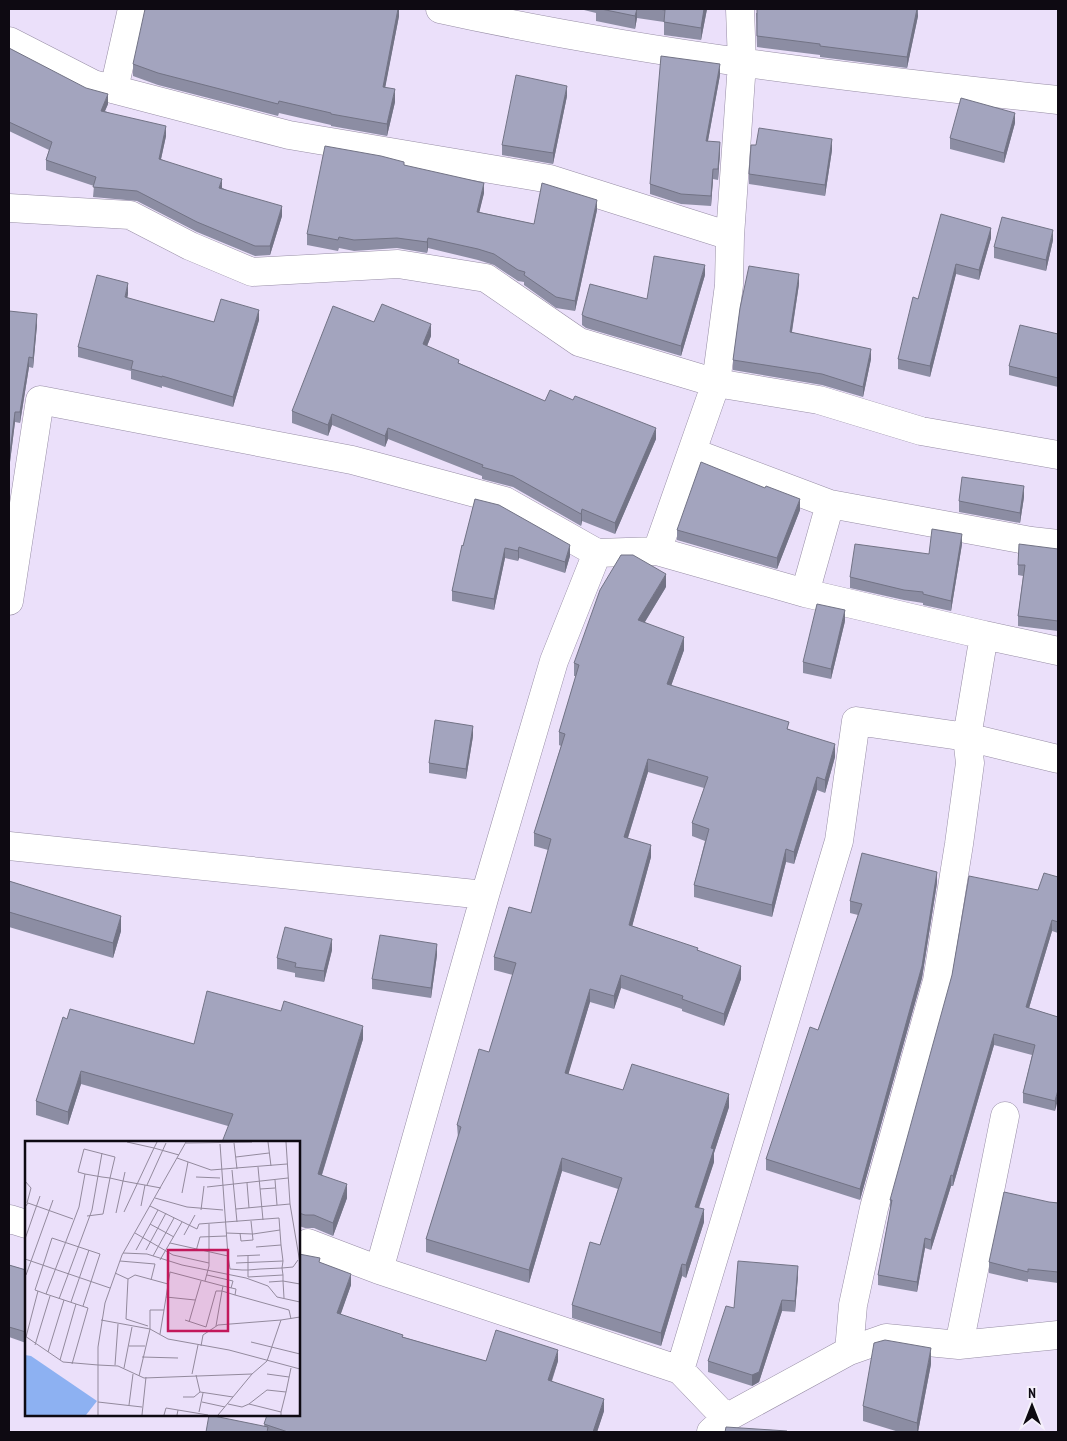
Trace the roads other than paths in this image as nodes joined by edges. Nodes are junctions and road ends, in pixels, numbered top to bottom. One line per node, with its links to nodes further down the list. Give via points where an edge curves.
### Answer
1 (132, 9): 7 (street)
2 (440, 9): 4 (street)
3 (740, 9): 6 (street)
4 (512, 17): 6 (street)
5 (9, 41): 7 (street, via 93,84)
6 (742, 63): 8 (street); 10 (street)
7 (114, 89): 10 (street, via 289,135 550,179)
8 (1058, 100)
9 (9, 208): 11 (street, via 130,214 190,246 252,272 398,264 486,278 578,342)
10 (730, 236): 11 (street, via 729,285)
11 (716, 383): 12 (street); 13 (street, via 819,400 921,431)
12 (692, 452): 14 (street); 16 (street)
13 (1058, 456)
14 (830, 504): 15 (street); 18 (street)
15 (1058, 544)
16 (657, 550): 17 (street); 18 (street)
17 (598, 553): 19 (street, via 505,501 352,460 40,400); 25 (street, via 554,661)
18 (805, 593): 20 (street)
19 (9, 601)
20 (984, 635): 21 (street); 22 (street)
21 (1058, 651)
22 (967, 737): 23 (street); 33 (street, via 970,763 936,981 874,1208 853,1305); 34 (street, via 856,721 839,841)
23 (1058, 759)
24 (9, 846): 25 (street)
25 (485, 895): 30 (street)
26 (1005, 1116): 32 (street)
27 (9, 1220): 28 (street)
28 (25, 1224)
29 (308, 1243): 30 (street)
30 (379, 1270): 34 (street)
31 (1058, 1335): 32 (street)
32 (959, 1345): 33 (street, via 886,1338)
33 (849, 1351): 35 (street)
34 (680, 1370): 35 (street)
35 (719, 1425)

